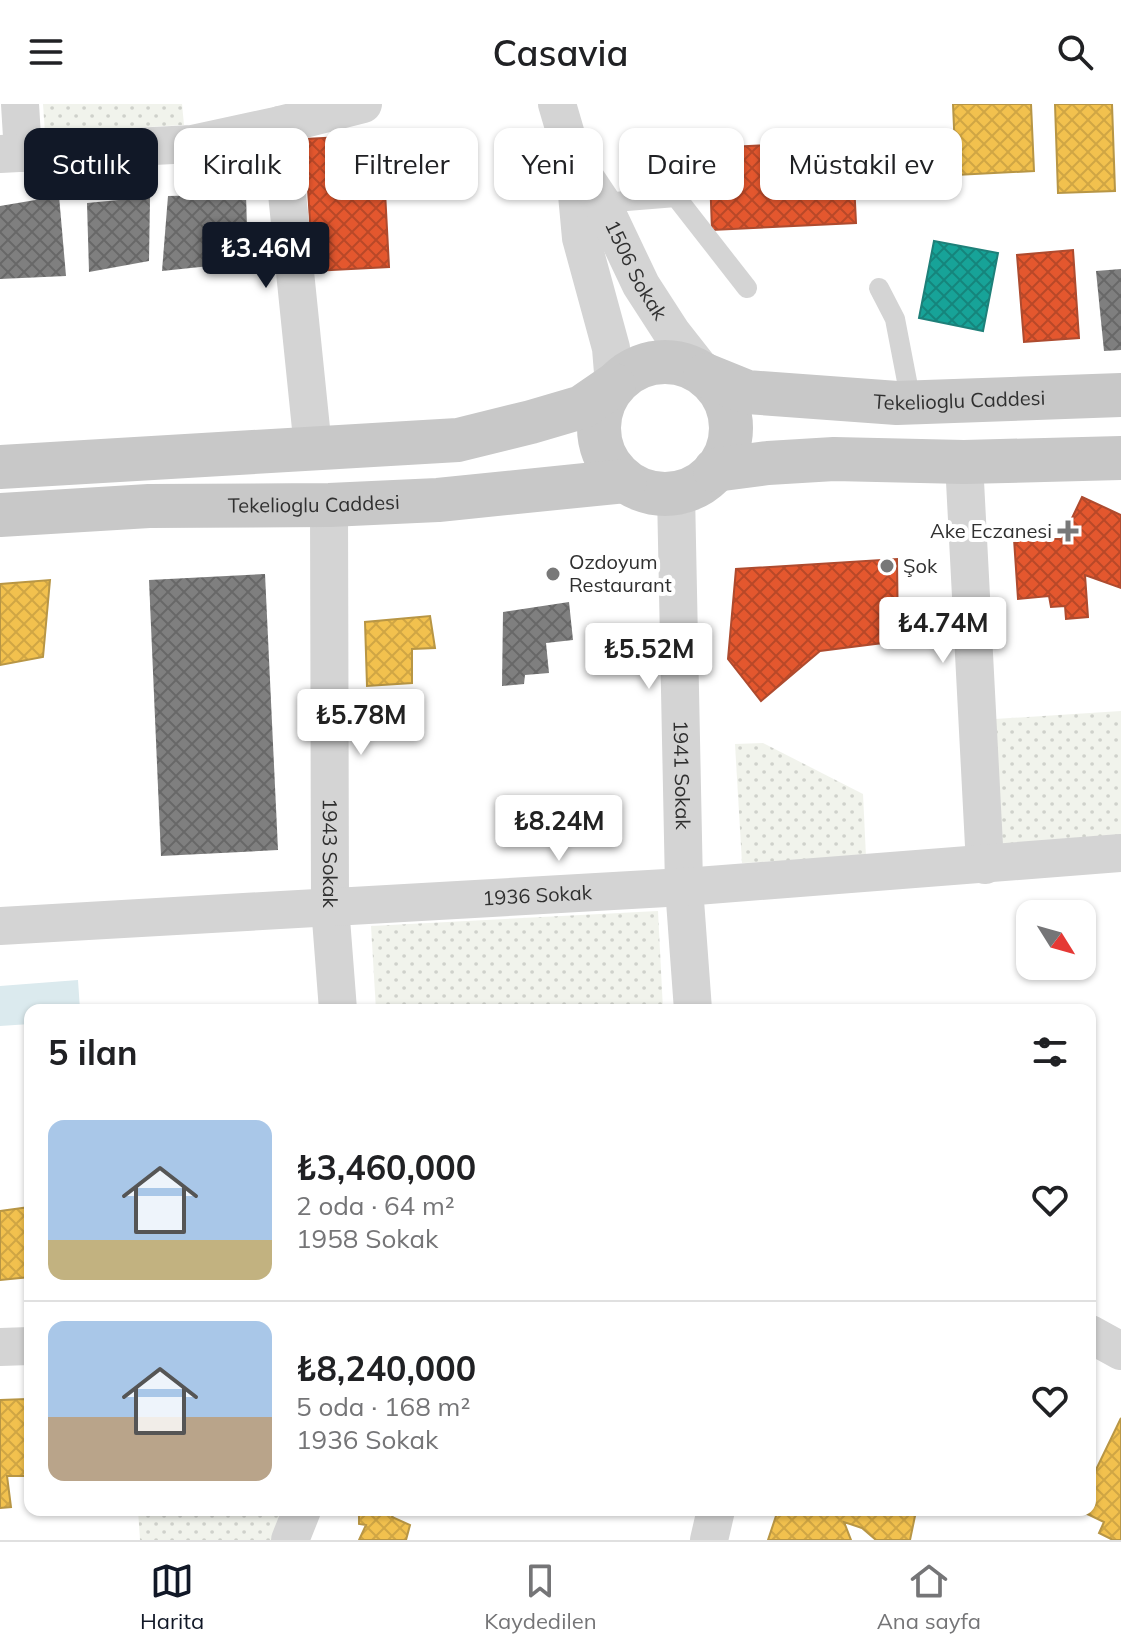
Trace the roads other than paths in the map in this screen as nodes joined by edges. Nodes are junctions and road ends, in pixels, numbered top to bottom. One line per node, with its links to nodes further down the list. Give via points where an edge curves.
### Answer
1 (20, 104): 6 (street)
2 (363, 104): 4 (street)
3 (557, 104): 5 (street, 1506 Sokak)
4 (280, 125): 6 (street, via 192,144); 16 (street)
5 (564, 128)
6 (11, 154)
7 (578, 200): 13 (street, 1506 Sokak, via 581,238 611,348)
8 (600, 200): 9 (street, 1506 Sokak)
9 (602, 203): 10 (lane, via 676,197); 12 (street, 1506 Sokak, via 641,285)
10 (747, 288)
11 (879, 288): 15 (lane, via 895,319)
12 (705, 375): 13 (main road, via 687,365 658,362 629,372); 15 (main road, Tekelioglu Caddesi, via 747,392); 20 (main road, via 729,409 731,431)
13 (614, 385): 16 (main road, via 582,407 458,440); 21 (main road, via 604,401 599,436 612,469)
14 (1121, 395): 15 (main road, Tekelioglu Caddesi)
15 (911, 402)
16 (313, 448): 19 (main road)
17 (1121, 458): 18 (main road)
18 (964, 462): 20 (main road, via 834,459); 26 (street)
19 (0, 467)
20 (715, 470): 22 (main road)
21 (625, 481): 22 (main road, via 641,490); 23 (main road, Tekelioglu Caddesi)
22 (676, 493): 27 (street, 1941 Sokak)
23 (329, 505): 24 (main road, Tekelioglu Caddesi, via 149,506); 28 (street, 1943 Sokak)
24 (0, 515)
25 (1121, 853): 26 (street, 1936 Sokak)
26 (985, 865): 27 (street, 1936 Sokak)
27 (684, 887): 28 (street, 1936 Sokak); 31 (street, 1941 Sokak)
28 (330, 906): 29 (street, 1936 Sokak); 30 (street, 1943 Sokak)
29 (0, 926)
30 (338, 1004)
31 (693, 1004)
32 (1096, 1337): 35 (street)
33 (24, 1346): 34 (street)
34 (0, 1347)
35 (1121, 1351)
36 (300, 1516): 38 (street)
37 (715, 1516): 39 (street)
38 (290, 1540)
39 (709, 1540)

